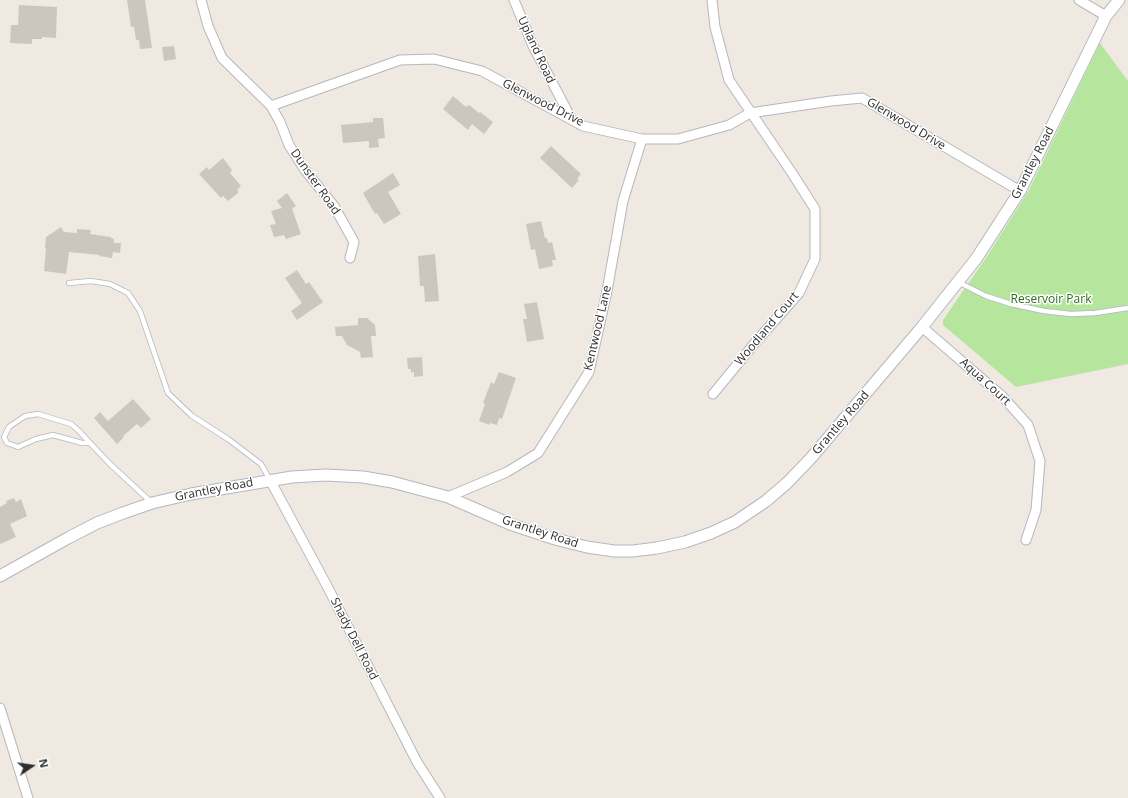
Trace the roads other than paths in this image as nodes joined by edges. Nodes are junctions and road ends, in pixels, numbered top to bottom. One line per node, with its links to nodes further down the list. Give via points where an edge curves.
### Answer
1 (201, 0): 7 (street, via 208,26 222,58)
2 (514, 0): 9 (street, Upland Road, via 534,46)
3 (712, 0): 8 (street, Woodland Court, via 715,27 729,80)
4 (1078, 0): 6 (street)
5 (1119, 0): 6 (street, Grantley Road)
6 (1106, 16): 11 (street, Grantley Road)
7 (271, 106): 9 (street, Glenwood Drive, via 400,60 434,58 482,71); 12 (street, Dunster Road, via 289,145 334,206 354,242)
8 (750, 113): 10 (street, Glenwood Drive, via 729,124 678,139); 11 (street, Glenwood Drive, via 862,98); 17 (street, Woodland Court, via 815,209 815,259 799,293)
9 (572, 120): 10 (street, Glenwood Drive, via 583,126)
10 (642, 139): 20 (street, Kentwood Lane, via 622,201 607,291 589,372 538,454 507,472)
11 (1020, 191): 14 (street, Grantley Road)
12 (350, 258)
13 (69, 282): 19 (lane, via 91,281 110,284 128,293 140,311 168,393 192,416 261,464)
14 (958, 282): 15 (lane, via 986,296 1044,311 1095,314); 16 (street, Grantley Road)
15 (1128, 308)
16 (922, 327): 20 (street, Grantley Road, via 787,483 734,522 685,542 657,548 620,551 593,548 532,532); 22 (street, Aqua Court, via 1003,397 1028,425 1040,461 1036,510)
17 (713, 394)
18 (90, 443): 18 (lane, via 71,424 38,414 25,416 9,427 4,437 7,443 18,447 53,435); 21 (lane)
19 (270, 480): 20 (street, Grantley Road, via 292,476 363,477); 21 (street, Grantley Road); 26 (street, Shady Dell Road, via 417,762)
20 (448, 497)
21 (152, 503): 23 (street, Grantley Road, via 98,523)
22 (1026, 540)
23 (0, 576)
24 (0, 708): 25 (street)
25 (28, 798)
26 (440, 798)

